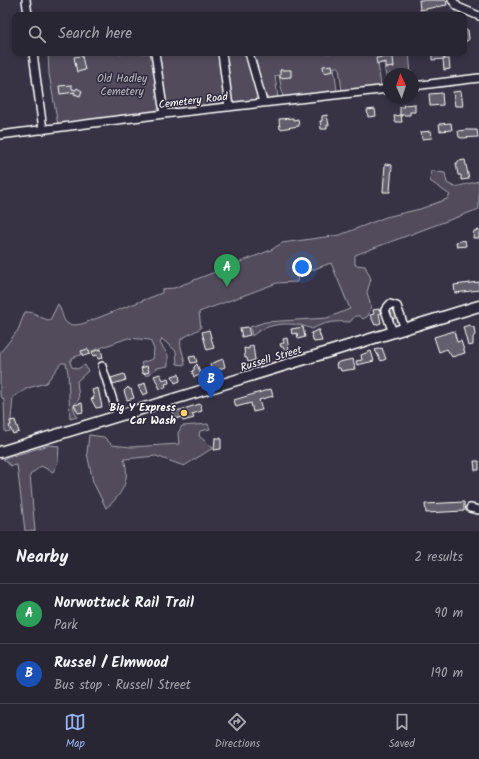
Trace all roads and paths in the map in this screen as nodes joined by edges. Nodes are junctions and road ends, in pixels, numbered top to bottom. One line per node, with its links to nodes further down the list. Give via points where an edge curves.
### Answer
1 (26, 0): 3 (street)
2 (452, 0): 4 (street, via 458,7)
3 (28, 12)
4 (479, 16)
5 (33, 56): 15 (street)
6 (155, 56): 14 (street)
7 (222, 56): 13 (street)
8 (250, 56): 12 (street)
9 (479, 78): 10 (street)
10 (419, 85)
11 (383, 90): 12 (street, Cemetery Road)
12 (264, 102): 13 (street, Cemetery Road)
13 (228, 107): 14 (street, Cemetery Road)
14 (164, 114): 15 (street, Cemetery Road)
15 (43, 130): 16 (street, Cemetery Road)
16 (0, 135)
17 (479, 306): 18 (highway, Russell Street)
18 (405, 329): 19 (highway, Russell Street); 19 (street, via 396,306 390,304 385,310)
19 (393, 333): 21 (highway, Russell Street)
20 (102, 366): 21 (street)
21 (118, 416): 22 (highway, Russell Street)
22 (0, 452)
23 (470, 508): 24 (street)
24 (479, 510)

